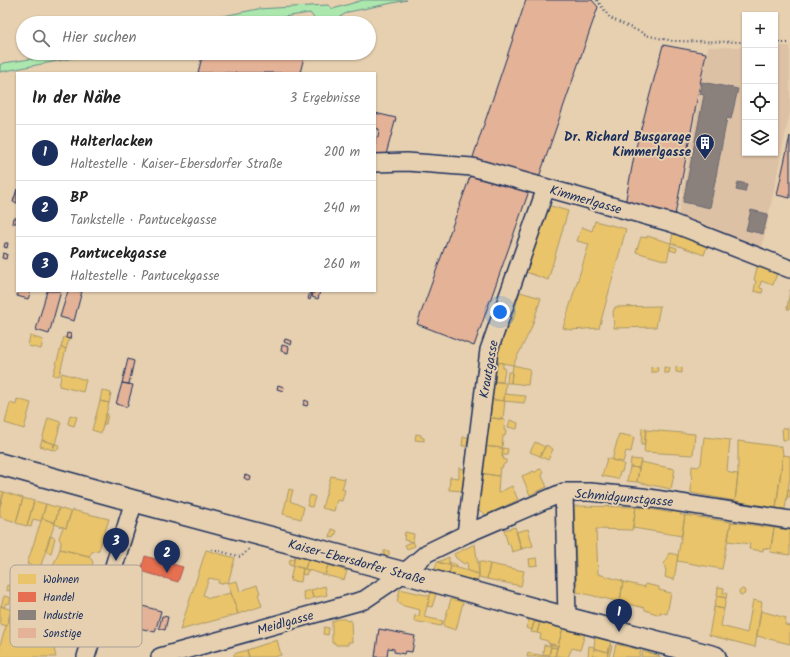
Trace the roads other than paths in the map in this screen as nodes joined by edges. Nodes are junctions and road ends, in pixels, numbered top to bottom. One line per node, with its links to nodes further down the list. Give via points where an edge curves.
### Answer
1 (376, 163): 2 (street, Kimmerlgasse, via 407,162 472,167)
2 (546, 188): 3 (street, Kimmerlgasse, via 672,223); 8 (street, Krautgasse, via 489,350)
3 (790, 269)
4 (0, 464): 6 (main road, Kaiser-Ebersdorfer Straße)
5 (564, 492): 7 (street, Schmidgunstgasse, via 642,497); 8 (street, Schmidgunstgasse); 11 (street)
6 (134, 501): 9 (street); 10 (main road, Kaiser-Ebersdorfer Straße)
7 (790, 520)
8 (466, 534): 10 (street, Schmidgunstgasse, via 427,553)
9 (114, 565)
10 (404, 573): 11 (main road, Kaiser-Ebersdorfer Straße); 14 (street, Meidlgasse, via 364,600)
11 (567, 618): 15 (main road, Kaiser-Ebersdorfer Straße)
12 (89, 647): 13 (street)
13 (86, 657)
14 (160, 657)
15 (714, 657)

